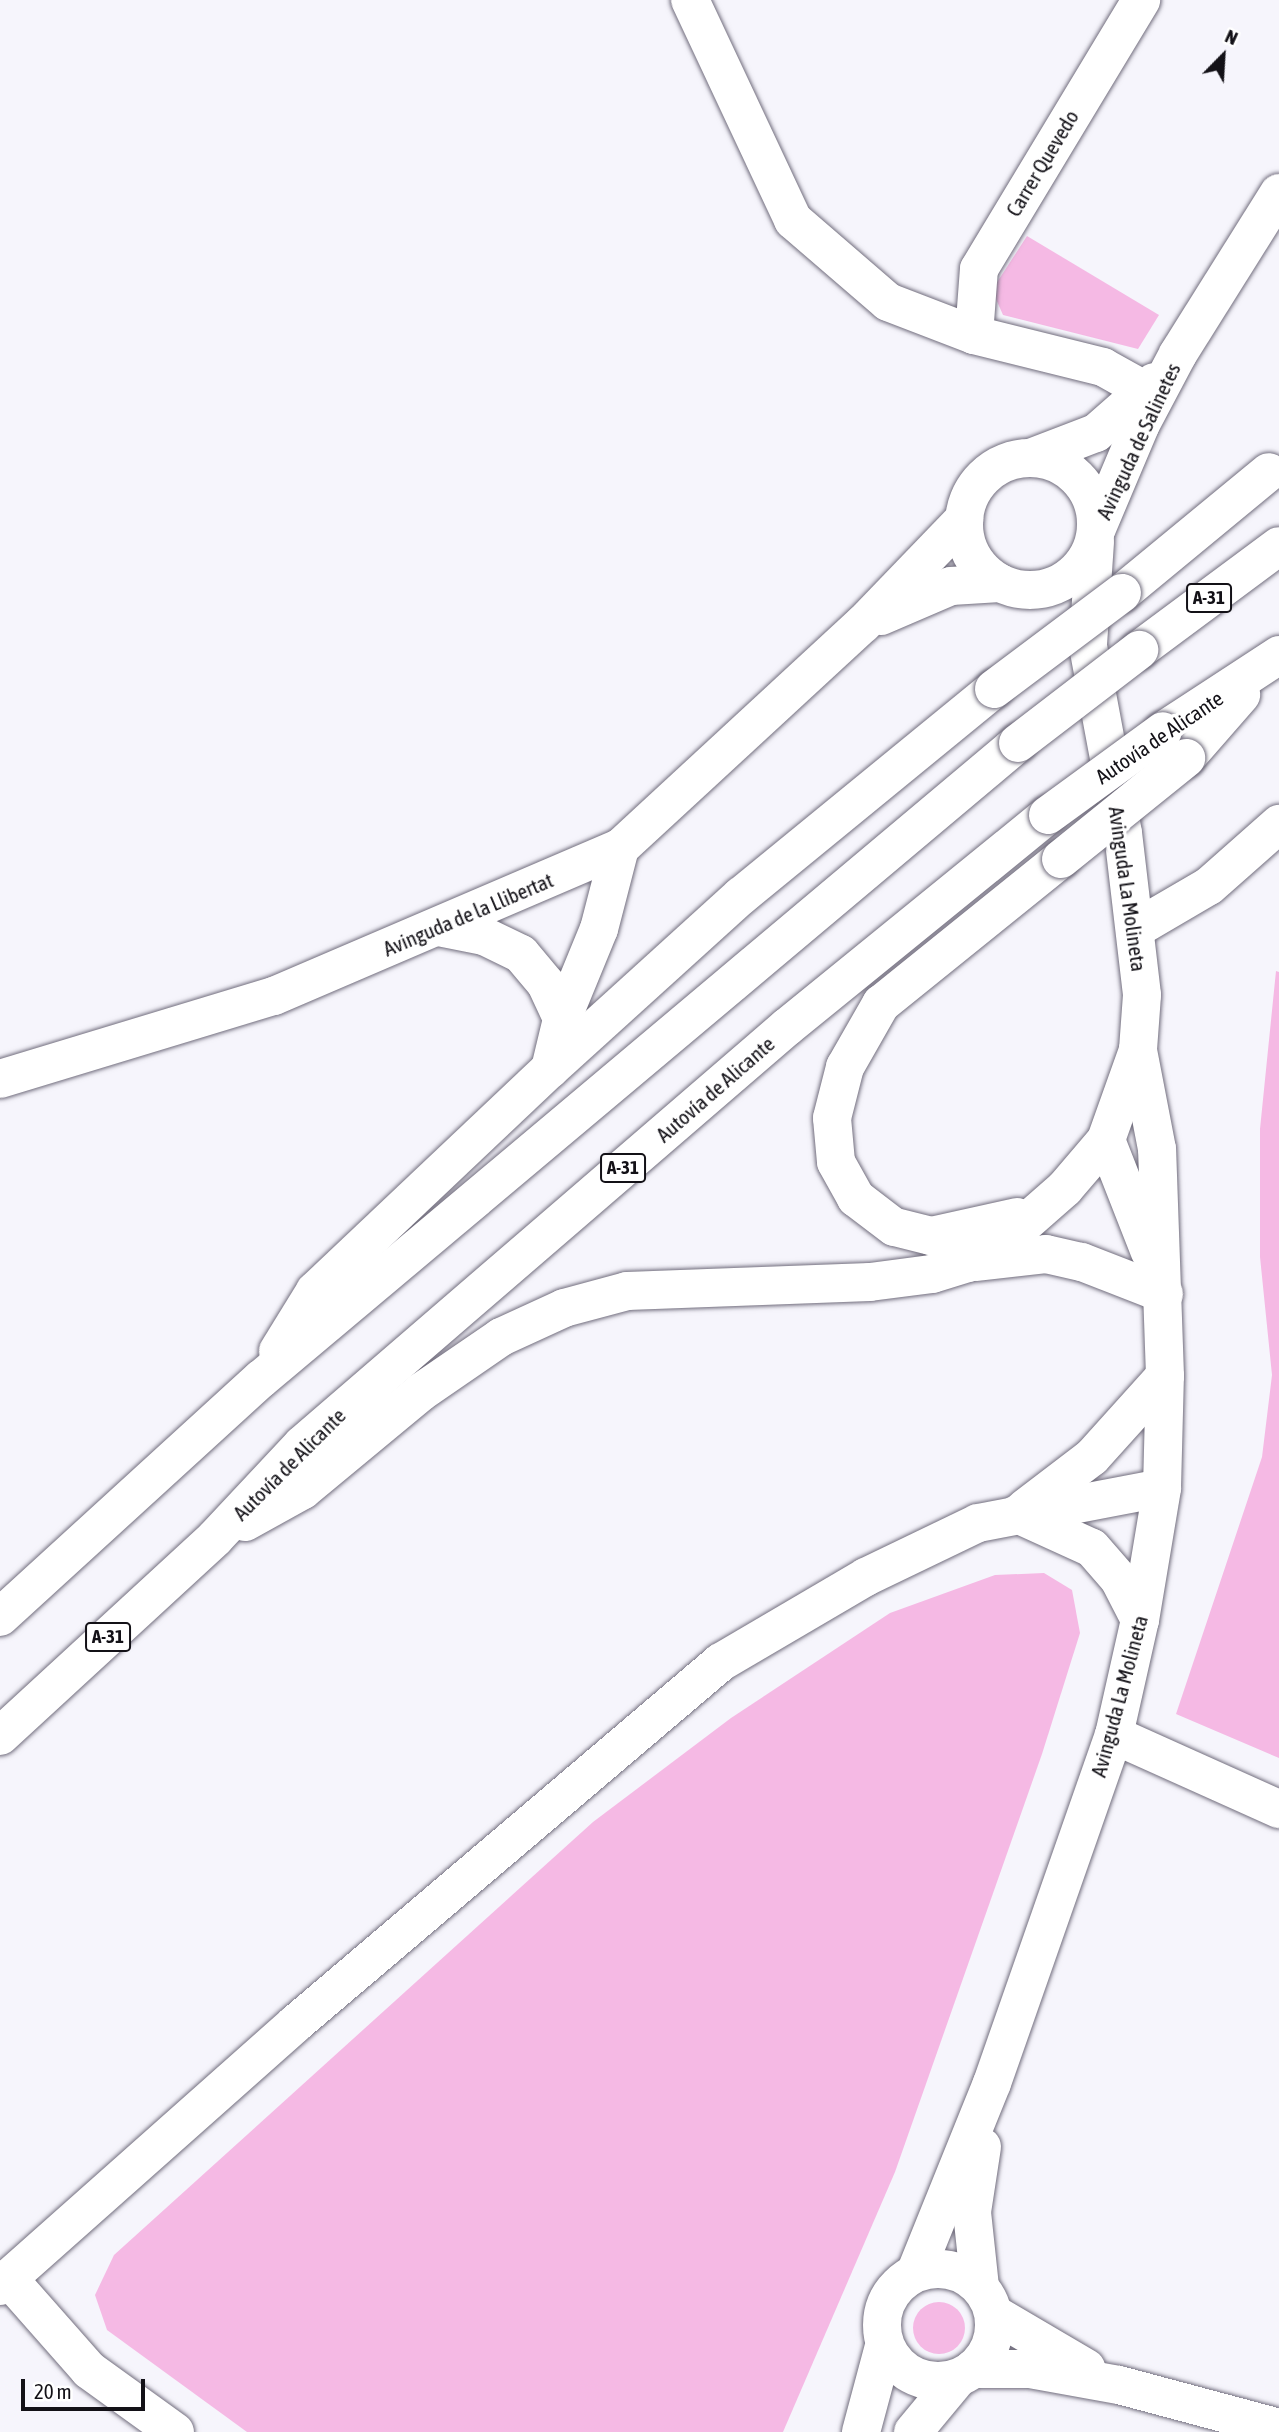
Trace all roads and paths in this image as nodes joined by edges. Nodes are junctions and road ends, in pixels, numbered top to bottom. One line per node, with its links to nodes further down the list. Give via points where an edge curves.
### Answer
1 (690, 0): 4 (main road, via 793,220 888,302)
2 (1141, 0): 4 (main road, Carrer Quevedo, via 979,269)
3 (1279, 193): 5 (main road, Avinguda de Salinetes)
4 (974, 335): 6 (main road, via 1103,367)
5 (1178, 354): 6 (main road, Avinguda de Salinetes); 10 (main road, Avinguda de Salinetes, via 1140,426)
6 (1146, 391): 7 (main road, Avinguda de Salinetes, via 1096,433)
7 (1033, 457): 9 (main road, via 993,468 968,499); 10 (main road, via 1072,471 1095,506)
8 (1274, 464): 23 (main road, bridge, via 1122,593 994,689 741,896)
9 (964, 519): 12 (main road, via 972,557); 13 (main road, Avinguda de la Llibertat)
10 (1096, 535): 12 (main road, via 1085,562 1069,578 1050,588); 14 (main road, Avinguda La Molineta)
11 (1279, 546): 30 (main road, A-31, bridge, via 1018,743)
12 (1014, 587): 13 (main road, Avinguda de la Llibertat, via 951,586); 14 (main road)
13 (863, 624): 18 (main road, Avinguda de la Llibertat)
14 (1088, 646): 20 (main road, Avinguda La Molineta)
15 (1273, 660): 16 (main road, Autovía de Alicante / A-31)
16 (1175, 744): 26 (main road, bridge, via 1061,859 881,1004 845,1067 832,1118 836,1161 856,1198 894,1227 931,1236 968,1231); 33 (main road, Autovía de Alicante / A-31, bridge, via 1048,815 787,1027 302,1445)
17 (1279, 824): 20 (main road, via 1209,886)
18 (620, 848): 19 (main road, Avinguda de la Llibertat); 21 (main road, via 599,929)
19 (439, 927): 21 (main road, via 484,936 521,954 545,984); 24 (main road, Avinguda de la Llibertat, via 274,996)
20 (1137, 928): 22 (main road, Avinguda La Molineta, via 1142,995)
21 (562, 1019): 23 (main road)
22 (1138, 1050): 25 (main road, Avinguda La Molineta); 28 (main road, Avinguda La Molineta, via 1157,1149)
23 (550, 1069): 30 (main road, via 315,1291)
24 (0, 1079)
25 (1106, 1140): 26 (main road); 28 (main road, Avinguda La Molineta)
26 (1039, 1210): 27 (main road, via 1007,1239)
27 (968, 1263): 28 (main road, via 1046,1254); 33 (main road, via 932,1274 870,1282 627,1291 564,1308 501,1337 421,1392 303,1490)
28 (1164, 1294): 29 (main road, Avinguda La Molineta)
29 (1165, 1376): 31 (main road, Avinguda La Molineta); 32 (main road, via 1092,1457)
30 (261, 1379): 34 (main road, A-31)
31 (1162, 1488): 32 (main road); 35 (main road, Avinguda La Molineta)
32 (1017, 1514): 35 (main road, via 1092,1549 1119,1579); 41 (main road, via 978,1523 866,1577 721,1662 534,1818)
33 (215, 1538): 37 (main road, Autovía de Alicante / A-31)
34 (0, 1617)
35 (1140, 1620): 36 (main road, Avinguda La Molineta)
36 (1114, 1735): 38 (main road); 39 (main road, Avinguda La Molineta)
37 (0, 1736)
38 (1279, 1809)
39 (992, 2083): 40 (main road, Avinguda La Molineta); 42 (main road, Avinguda La Molineta, via 972,2212)
40 (916, 2271): 42 (main road, via 939,2268 962,2273); 43 (main road, via 892,2289 880,2316)
41 (4, 2282): 47 (main road, via 89,2370)
42 (987, 2301): 44 (main road, via 994,2335); 45 (main road)
43 (884, 2346): 44 (main road, via 901,2369 928,2381); 48 (main road)
44 (965, 2374): 45 (main road, via 1030,2369); 49 (main road)
45 (1119, 2385): 46 (main road)
46 (1279, 2428)
47 (175, 2432)
48 (861, 2432)
49 (912, 2432)

